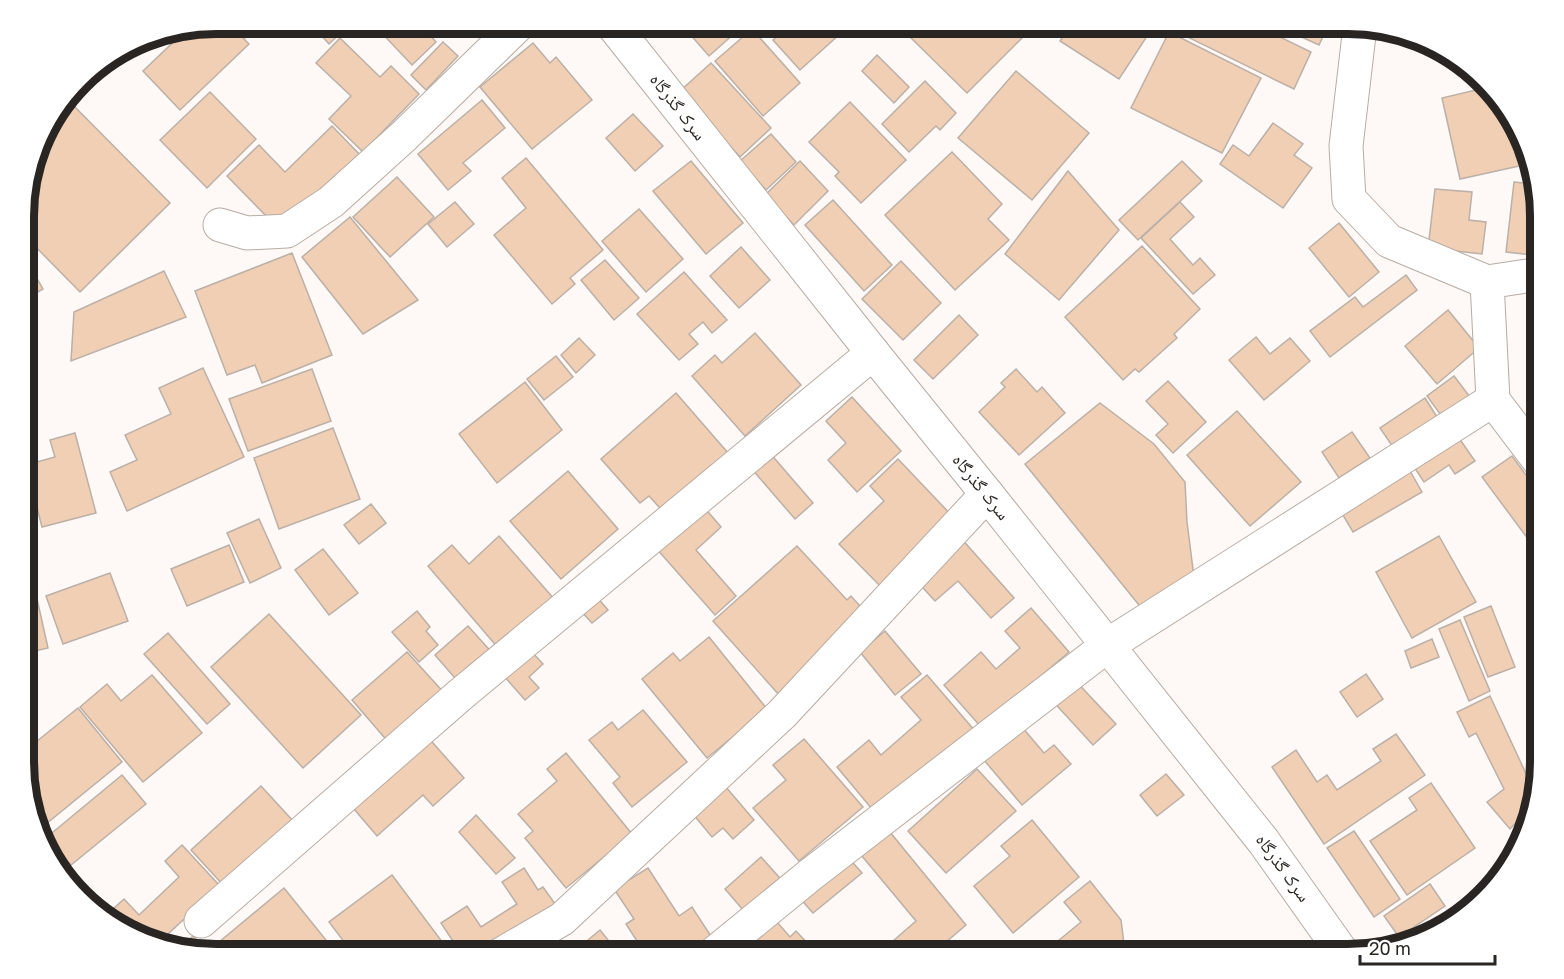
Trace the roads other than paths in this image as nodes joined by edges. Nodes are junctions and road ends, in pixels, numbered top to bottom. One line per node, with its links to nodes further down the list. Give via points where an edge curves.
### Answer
1 (509, 34): 4 (street, via 331,202 287,231 246,233)
2 (620, 34): 7 (street, سرک گذرگاه)
3 (1359, 35): 6 (street, via 1346,146 1349,199 1389,241)
4 (220, 225)
5 (1529, 276): 6 (street)
6 (1487, 282): 8 (street)
7 (873, 353): 10 (street, سرک گذرگاه); 12 (street, via 460,695)
8 (1493, 400): 9 (street); 11 (street)
9 (1529, 447)
10 (987, 494): 11 (street, سرک گذرگاه); 13 (street, via 782,714 562,919)
11 (1108, 645): 14 (street, via 810,874); 15 (street, سرک گذرگاه, via 1264,842)
12 (201, 921)
13 (519, 944)
14 (725, 944)
15 (1336, 944)

